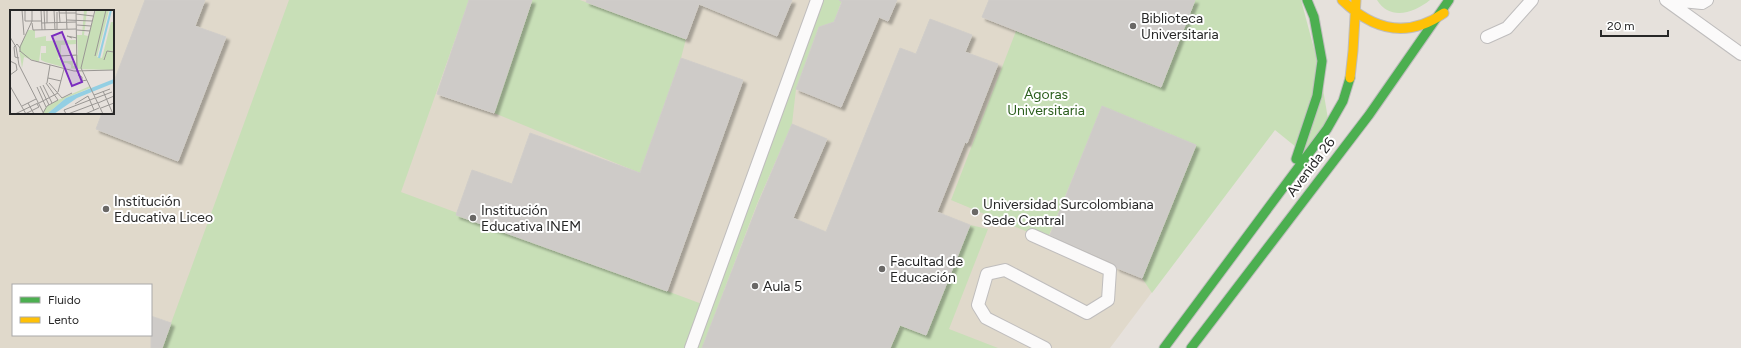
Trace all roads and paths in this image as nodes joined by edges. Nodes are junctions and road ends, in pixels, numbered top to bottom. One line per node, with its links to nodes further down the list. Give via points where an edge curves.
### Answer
1 (817, 0): 17 (lane)
2 (1307, 0): 15 (main road, via 1314,17 1322,61 1317,96)
3 (1342, 0): 11 (main road)
4 (1356, 0): 11 (main road, Avenida 26)
5 (1449, 0): 12 (main road, Avenida 26)
6 (1459, 0): 12 (main road)
7 (1532, 0): 13 (lane, via 1507,28)
8 (1666, 0): 14 (lane)
9 (1672, 0): 10 (lane, via 1702,3)
10 (1707, 0)
11 (1355, 13): 12 (main road, via 1385,28 1420,26); 15 (main road, Avenida 26, via 1351,73 1343,101 1331,123)
12 (1436, 20): 20 (main road, Avenida 26, via 1369,115)
13 (1487, 37)
14 (1741, 54)
15 (1287, 183): 19 (main road, Avenida 26)
16 (1032, 235): 18 (lane, via 1110,270 1108,300 1087,312 1005,270 987,274 978,305 986,318)
17 (691, 348)
18 (1045, 348)
19 (1164, 348)
20 (1191, 348)

